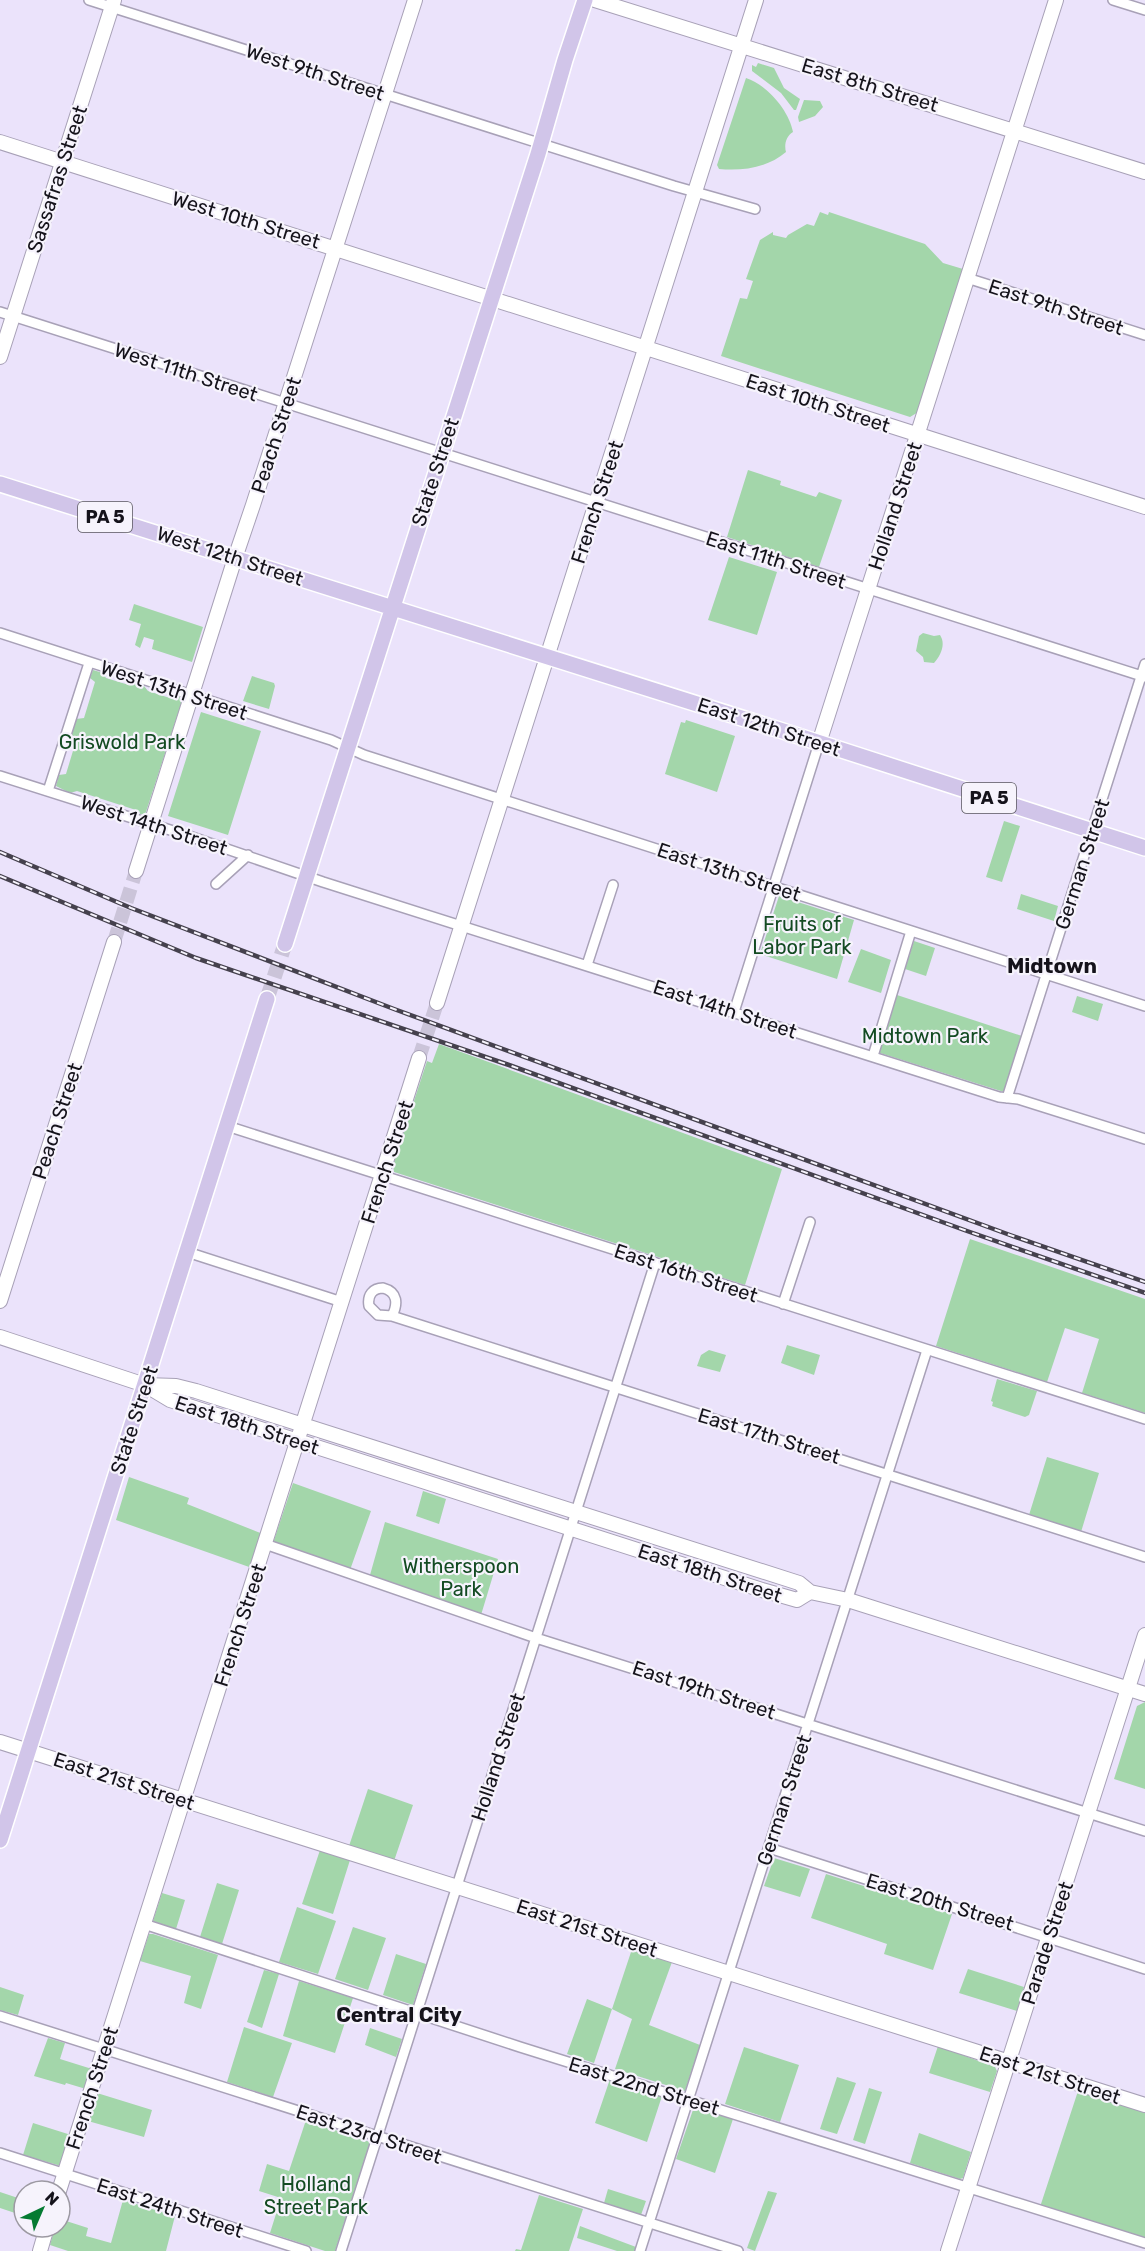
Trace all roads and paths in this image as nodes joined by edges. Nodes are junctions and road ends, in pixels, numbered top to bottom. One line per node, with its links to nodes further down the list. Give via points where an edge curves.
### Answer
1 (89, 0): 8 (street, West 9th Street)
2 (415, 0): 11 (main road, Peach Street)
3 (585, 0): 14 (main road, State Street)
4 (595, 0): 10 (main road, East 8th Street)
5 (756, 0): 10 (main road, French Street)
6 (1056, 0): 12 (main road, Holland Street)
7 (1113, 0): 9 (street)
8 (113, 4): 11 (street, West 9th Street); 15 (main road, Sassafras Street)
9 (1145, 10)
10 (742, 45): 12 (main road, East 8th Street); 17 (main road, French Street)
11 (385, 94): 14 (street, West 9th Street); 19 (main road, Peach Street)
12 (1014, 130): 16 (main road, East 8th Street); 20 (main road, Holland Street)
13 (0, 142): 15 (main road, West 10th Street)
14 (541, 143): 17 (street); 21 (main road, State Street)
15 (62, 162): 19 (main road, West 10th Street); 22 (main road, Sassafras Street)
16 (1145, 172)
17 (694, 191): 18 (street); 24 (main road, French Street)
18 (755, 209)
19 (336, 248): 21 (main road, West 10th Street); 26 (main road, Peach Street)
20 (967, 278): 23 (street, East 9th Street); 27 (main road, Holland Street)
21 (491, 298): 24 (main road, East 10th Street); 28 (main road, State Street)
22 (7, 314): 25 (main road, Sassafras Street); 26 (street, West 11th Street)
23 (1145, 335)
24 (645, 347): 27 (main road, East 10th Street); 30 (main road, French Street)
25 (0, 357)
26 (286, 404): 28 (street, West 11th Street); 32 (main road, Peach Street)
27 (918, 435): 31 (main road, East 10th Street); 33 (main road, Holland Street)
28 (441, 453): 30 (street, East 11th Street); 34 (main road, State Street)
29 (0, 484): 32 (main road, West 12th Street / PA 5)
30 (597, 503): 33 (street, East 11th Street); 36 (main road, French Street)
31 (1145, 507)
32 (235, 558): 34 (main road, West 12th Street / PA 5); 40 (main road, Peach Street)
33 (869, 589): 39 (street, East 11th Street); 41 (main road, Holland Street)
34 (392, 607): 36 (main road, East 12th Street / PA 5); 42 (main road, State Street)
35 (0, 633): 37 (street, West 13th Street)
36 (548, 656): 41 (main road, East 12th Street / PA 5); 45 (main road, French Street)
37 (89, 663): 40 (street, West 13th Street); 44 (street)
38 (1145, 664): 39 (street, German Street)
39 (1143, 676): 47 (street, German Street)
40 (191, 696): 42 (street, West 13th Street); 46 (main road, Peach Street)
41 (819, 743): 47 (main road, East 12th Street / PA 5); 54 (street, Holland Street)
42 (347, 747): 45 (street, East 13th Street); 51 (main road, State Street)
43 (0, 776): 44 (street, West 14th Street)
44 (48, 791): 46 (street, West 14th Street)
45 (502, 799): 54 (street, East 13th Street); 55 (main road, French Street)
46 (151, 823): 49 (street, West 14th Street); 50 (main road, Peach Street)
47 (1092, 831): 48 (main road, East 12th Street / PA 5); 60 (street, German Street)
48 (1145, 848)
49 (248, 855): 51 (street, West 14th Street); 52 (street)
50 (136, 871)
51 (307, 876): 55 (street, East 14th Street); 58 (main road, State Street)
52 (216, 884)
53 (613, 885): 59 (street)
54 (774, 886): 56 (street, East 13th Street); 64 (street, Holland Street)
55 (461, 926): 59 (street, East 14th Street); 62 (main road, French Street)
56 (911, 931): 60 (street, East 13th Street); 65 (street)
57 (114, 942): 74 (main road, Peach Street)
58 (285, 944)
59 (587, 965): 64 (street, East 14th Street)
60 (1047, 974): 63 (street, East 13th Street); 67 (street, German Street)
61 (267, 999): 68 (main road, State Street)
62 (436, 1003)
63 (1145, 1006)
64 (734, 1012): 65 (street, East 14th Street)
65 (873, 1056): 67 (street, East 14th Street)
66 (419, 1058): 70 (main road, French Street)
67 (1007, 1098): 69 (street, East 14th Street)
68 (227, 1126): 70 (street, East 16th Street); 72 (main road, State Street)
69 (1145, 1139)
70 (382, 1175): 73 (street, East 16th Street); 75 (main road, French Street)
71 (810, 1222): 76 (street)
72 (187, 1252): 75 (street); 80 (main road, State Street)
73 (655, 1263): 76 (street, East 16th Street); 81 (street, Holland Street)
74 (0, 1301)
75 (342, 1302): 83 (main road, French Street)
76 (783, 1304): 79 (street, East 16th Street)
77 (392, 1316): 81 (street, East 17th Street)
78 (0, 1337): 80 (main road)
79 (927, 1350): 82 (street, East 16th Street); 85 (street, German Street)
80 (145, 1385): 83 (main road, East 18th Street, via 196,1390); 84 (main road, East 18th Street, via 170,1400); 98 (main road, State Street)
81 (616, 1388): 85 (street, East 17th Street); 86 (street, Holland Street)
82 (1145, 1419)
83 (303, 1424): 84 (main road, French Street); 86 (main road, East 18th Street)
84 (298, 1442): 87 (main road, East 18th Street); 88 (main road, French Street)
85 (888, 1474): 89 (street, East 17th Street); 91 (street, German Street)
86 (576, 1512): 87 (street, Holland Street); 90 (main road, East 18th Street, via 799,1583)
87 (571, 1529): 90 (main road, East 18th Street, via 797,1600); 93 (street, Holland Street)
88 (265, 1544): 93 (street, East 19th Street); 99 (main road, French Street)
89 (1145, 1557)
90 (810, 1592): 91 (main road, East 18th Street)
91 (848, 1600): 94 (main road, East 18th Street); 96 (street, German Street)
92 (1145, 1635): 94 (main road, Parade Street)
93 (536, 1638): 96 (street, East 19th Street); 104 (street, Holland Street)
94 (1128, 1689): 95 (main road, East 18th Street); 100 (main road, Parade Street)
95 (1145, 1694)
96 (808, 1723): 100 (street, East 19th Street); 103 (street, German Street)
97 (0, 1742): 98 (main road, East 21st Street)
98 (28, 1750): 99 (main road, East 21st Street); 102 (main road, State Street)
99 (183, 1800): 104 (main road, East 21st Street); 105 (main road, French Street)
100 (1088, 1813): 101 (street, East 19th Street); 106 (main road, Parade Street)
101 (1145, 1831)
102 (0, 1840)
103 (769, 1848): 106 (street, East 20th Street); 108 (street, German Street)
104 (457, 1887): 108 (main road, East 21st Street); 109 (street, Holland Street)
105 (144, 1924): 109 (street, East 22nd Street); 111 (main road, French Street)
106 (1048, 1937): 107 (street, East 20th Street); 112 (main road, Parade Street)
107 (1145, 1969)
108 (729, 1973): 112 (main road, East 21st Street); 113 (street, German Street)
109 (416, 2013): 113 (street, East 22nd Street); 115 (street, Holland Street)
110 (0, 2016): 111 (street, East 23rd Street)
111 (104, 2049): 115 (street, East 23rd Street); 117 (main road, French Street)
112 (1009, 2062): 114 (main road, East 21st Street); 119 (main road, Parade Street)
113 (688, 2100): 119 (street, East 22nd Street); 120 (street, German Street)
114 (1145, 2105)
115 (377, 2136): 120 (street, East 23rd Street); 123 (street, Holland Street)
116 (0, 2153): 117 (street, East 24th Street)
117 (64, 2174): 118 (main road, French Street); 122 (street, East 24th Street)
118 (63, 2179)
119 (969, 2187): 121 (street, East 22nd Street); 126 (main road, Parade Street)
120 (649, 2223): 124 (street, German Street); 125 (street, East 23rd Street)
121 (1145, 2243)
122 (306, 2251)
123 (341, 2251)
124 (640, 2251)
125 (738, 2251)
126 (948, 2251)

